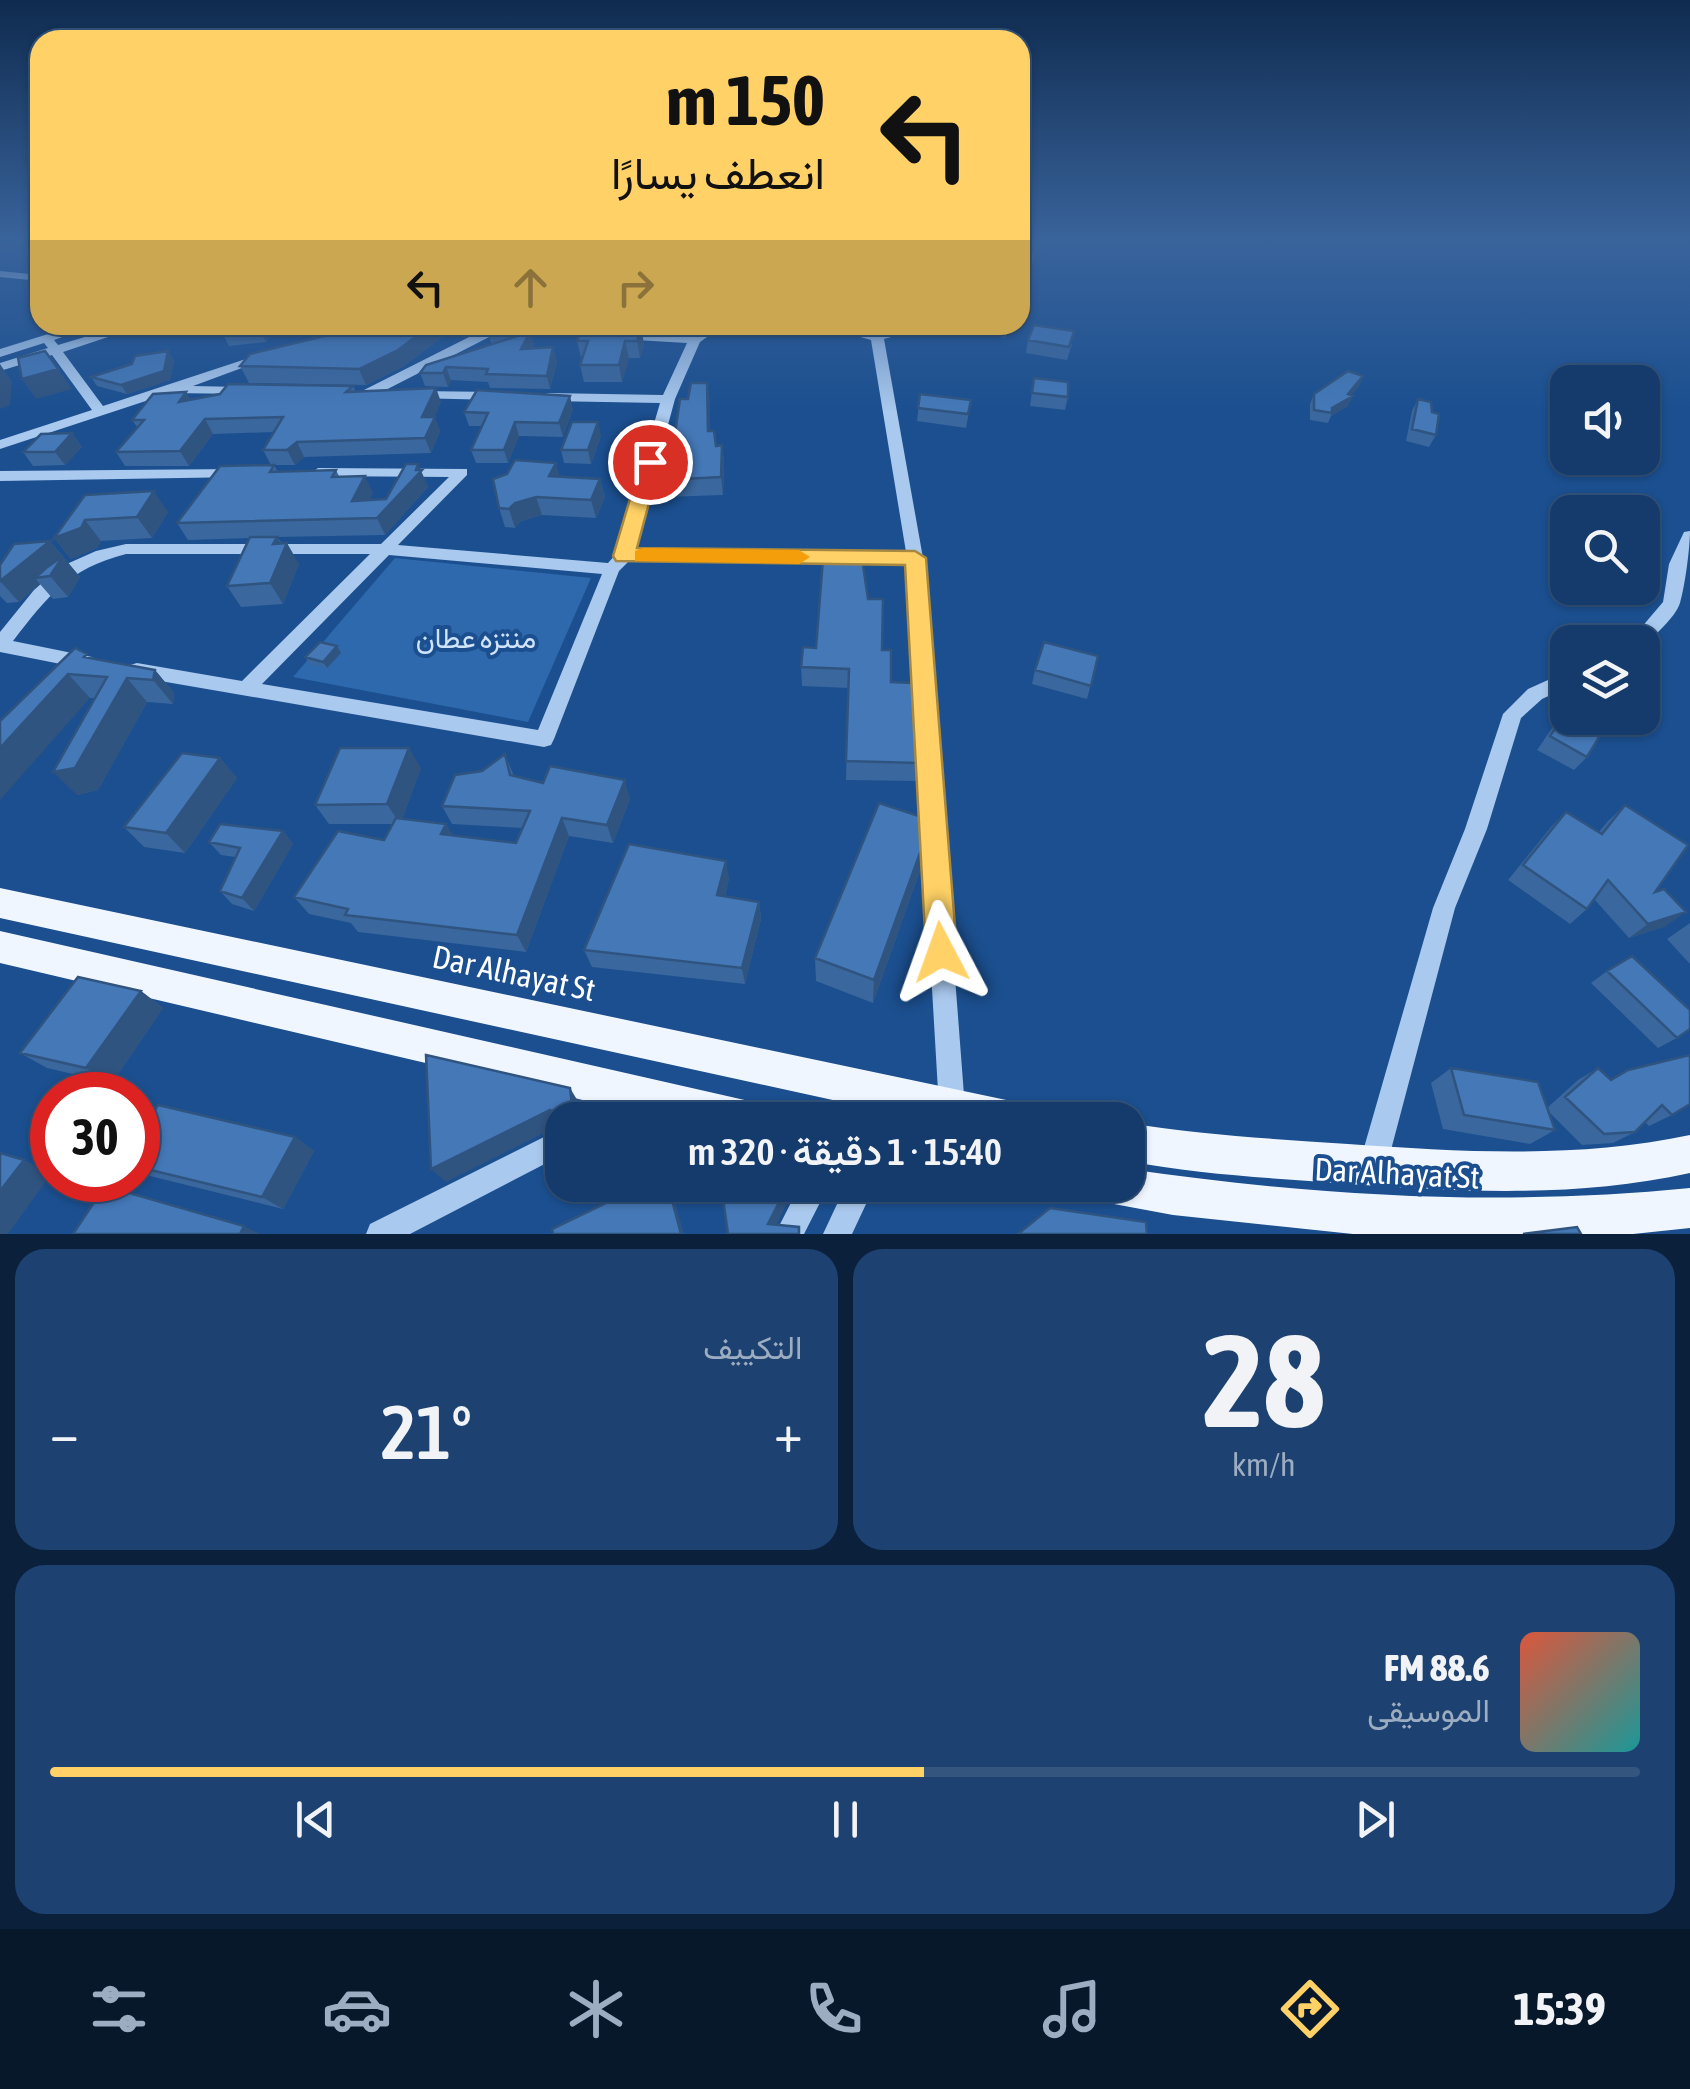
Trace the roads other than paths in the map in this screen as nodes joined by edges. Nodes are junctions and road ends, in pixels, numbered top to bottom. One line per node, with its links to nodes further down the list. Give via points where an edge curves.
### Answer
1 (69, 335): 9 (street)
2 (92, 335): 9 (street)
3 (331, 335): 10 (street)
4 (482, 335): 17 (street)
5 (625, 335): 8 (street)
6 (703, 335): 8 (street)
7 (877, 335): 28 (street)
8 (695, 340): 20 (street)
9 (50, 344): 11 (street); 13 (street); 21 (street)
10 (291, 348)
11 (0, 352)
12 (273, 354): 14 (street)
13 (0, 368)
14 (168, 390): 15 (street); 21 (street)
15 (266, 392)
16 (345, 394): 17 (street)
17 (365, 394): 18 (street)
18 (516, 397)
19 (535, 397): 20 (street)
20 (668, 399): 29 (street)
21 (98, 410): 22 (street)
22 (0, 445)
23 (250, 474): 25 (street)
24 (308, 474): 27 (street, via 462,472)
25 (0, 476)
26 (1690, 536): 30 (street, via 1671,604)
27 (381, 549): 29 (street); 31 (street, via 126,549 86,557 58,574); 33 (street)
28 (915, 558): 29 (street); 42 (street)
29 (618, 562): 33 (street, via 544,739)
30 (1653, 625)
31 (0, 644): 33 (street, via 60,666 112,666)
32 (1550, 687): 46 (street, via 1513,714 1444,908)
33 (246, 688)
34 (0, 903): 35 (main road, Dar Alhayat St)
35 (146, 935): 37 (main road); 41 (main road, Dar Alhayat St)
36 (0, 948): 37 (main road)
37 (118, 972): 38 (main road)
38 (652, 1096): 39 (street); 40 (main road)
39 (640, 1102)
40 (676, 1102)
41 (920, 1102)
42 (952, 1102)
43 (1145, 1145): 46 (main road, Dar Alhayat St)
44 (545, 1150): 52 (street)
45 (1690, 1154): 46 (main road, Dar Alhayat St, via 1599,1170 1506,1174)
46 (1373, 1166)
47 (1145, 1192): 51 (main road, Dar Alhayat St)
48 (806, 1202): 53 (street)
49 (853, 1202): 54 (street)
50 (1690, 1208): 51 (main road, Dar Alhayat St)
51 (1533, 1228)
52 (380, 1234)
53 (789, 1234)
54 (838, 1234)

